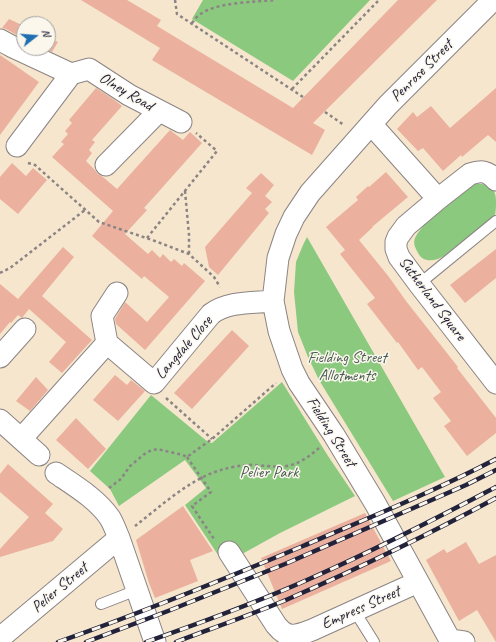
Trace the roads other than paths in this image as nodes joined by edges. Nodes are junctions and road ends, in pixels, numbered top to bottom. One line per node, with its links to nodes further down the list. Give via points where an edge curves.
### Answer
1 (493, 0): 6 (street, Penrose Street)
2 (0, 40): 3 (street)
3 (71, 74): 4 (street, Olney Road, via 89,69); 8 (street)
4 (159, 111): 5 (street, Olney Road); 9 (street, Olney Road)
5 (181, 122)
6 (371, 124): 7 (street, Penrose Street); 11 (street)
7 (352, 144): 15 (street, Fielding Street, via 310,193 294,217 278,258)
8 (22, 154)
9 (106, 166)
10 (496, 180): 11 (street, Sutherland Square, via 488,173 476,172)
11 (438, 199): 13 (street, Sutherland Square, via 406,226 396,242 399,257)
12 (496, 222): 13 (lane)
13 (419, 284): 19 (street, Sutherland Square)
14 (117, 293): 17 (street, via 102,316)
15 (272, 301): 17 (street, Langdale Close, via 232,305 217,310 154,383); 26 (street, Fielding Street, via 279,331 299,383 375,503)
16 (25, 329): 18 (street)
17 (107, 344): 21 (street)
18 (0, 356)
19 (496, 384)
20 (0, 420): 21 (street)
21 (21, 439): 22 (street)
22 (38, 455)
23 (56, 473): 24 (street, via 105,512)
24 (119, 538): 27 (street); 30 (street, Pelier Street)
25 (229, 552): 29 (street, Empress Street, via 276,625 286,635 303,633)
26 (418, 582): 29 (street, Empress Street); 33 (street, Fielding Street, via 450,640)
27 (137, 590): 28 (lane); 31 (street)
28 (101, 604)
29 (354, 610): 32 (lane)
30 (0, 638)
31 (155, 642)
32 (374, 642)
33 (464, 642)

